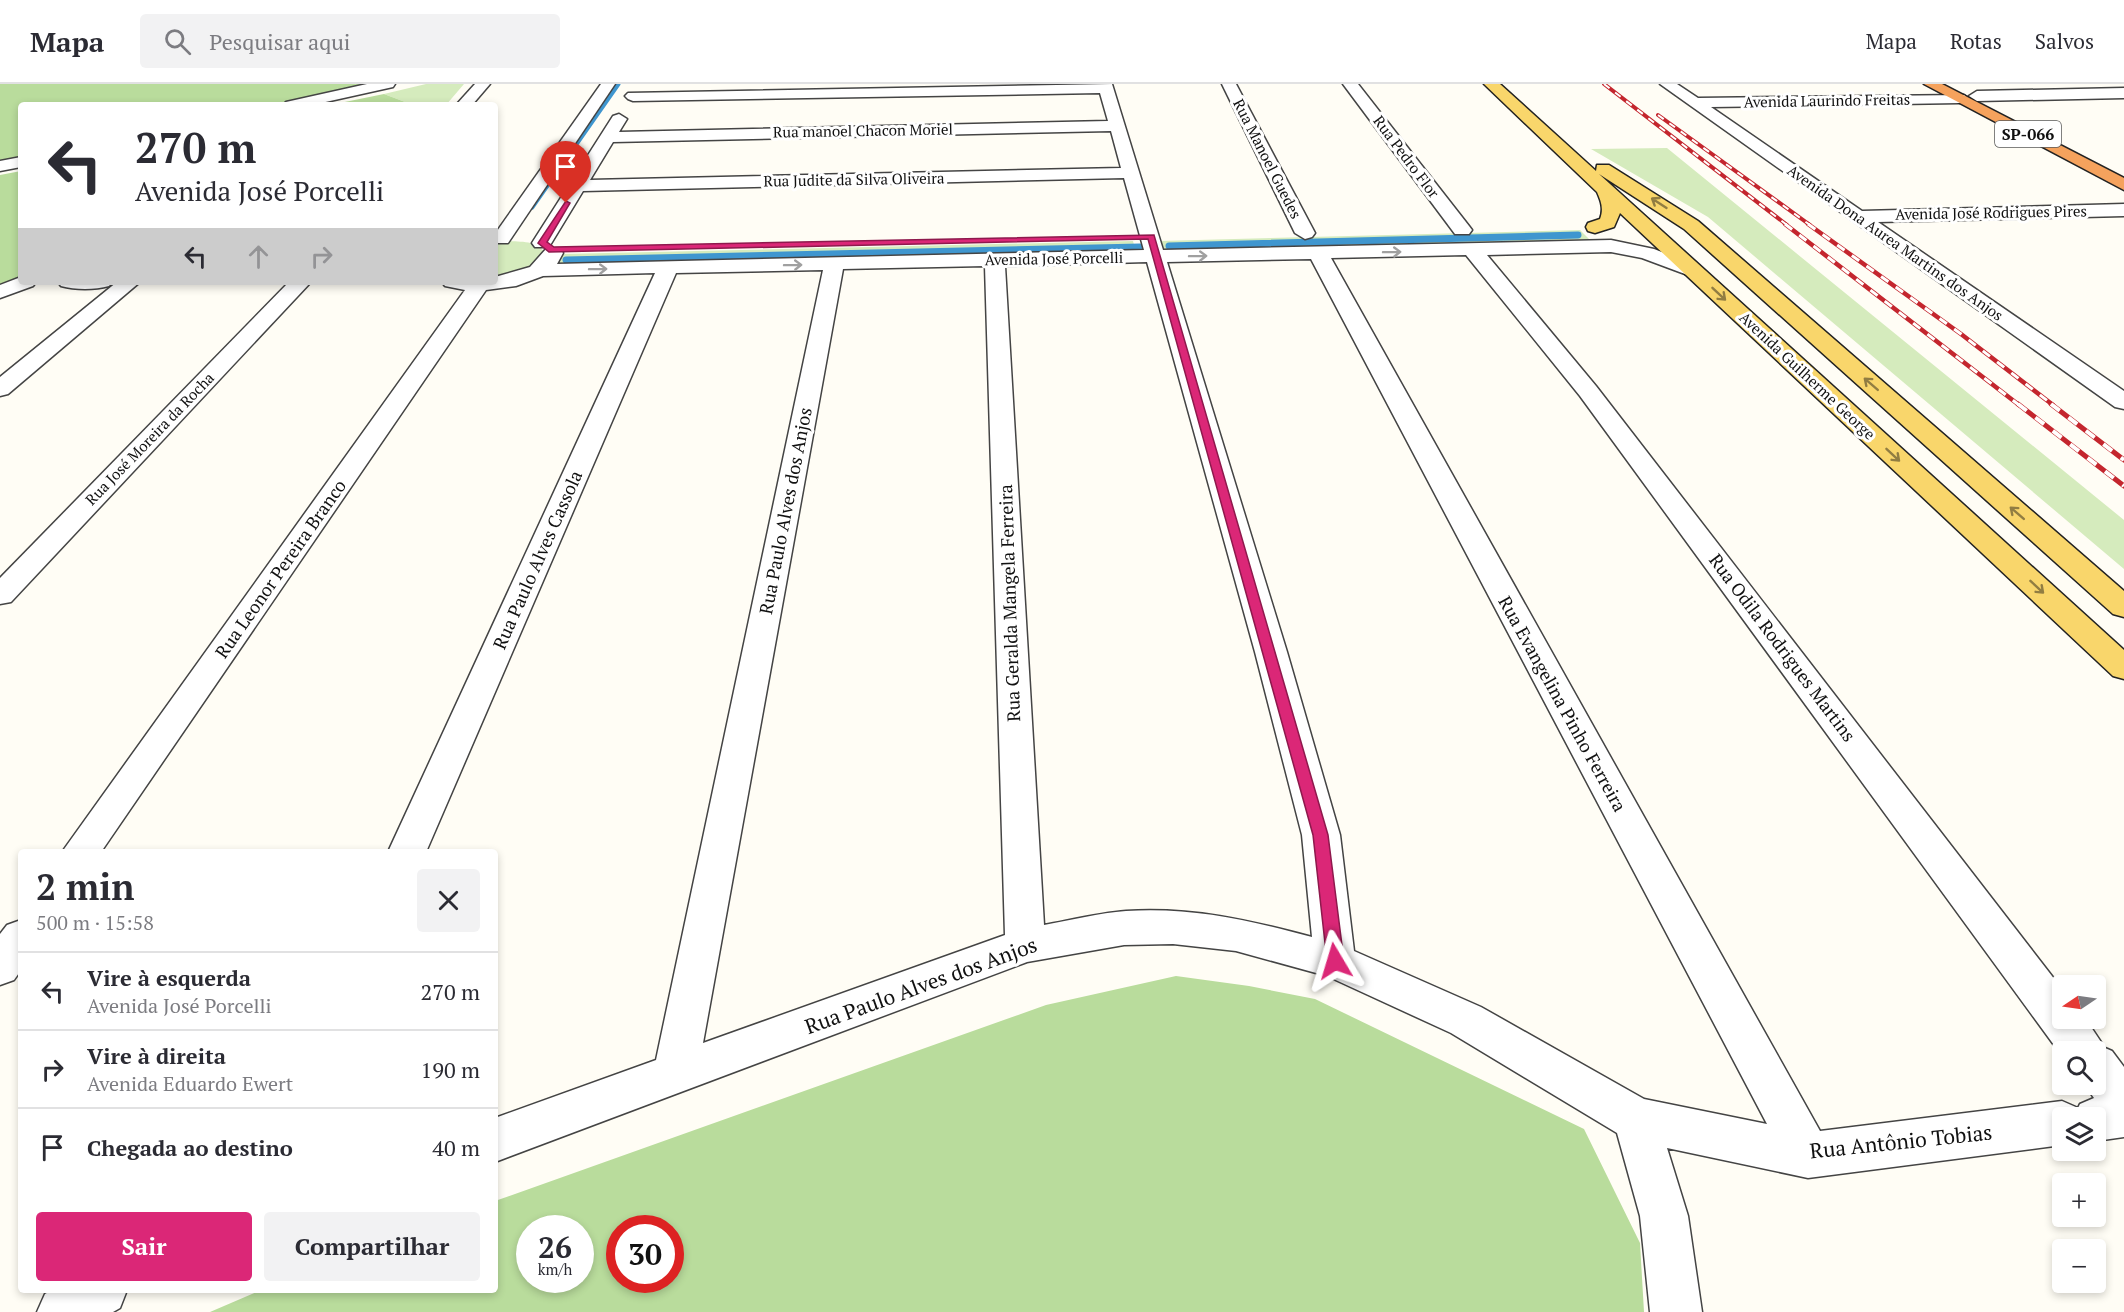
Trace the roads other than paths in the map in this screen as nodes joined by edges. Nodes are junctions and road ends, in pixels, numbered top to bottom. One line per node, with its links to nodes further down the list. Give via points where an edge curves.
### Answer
1 (388, 84): 19 (street)
2 (483, 84): 20 (street)
3 (608, 84): 39 (street)
4 (1229, 84): 40 (street, Rua Manoel Guedes)
5 (1350, 84): 38 (street, Rua Pedro Flor)
6 (1491, 84): 30 (main road, Avenida Guilherme George)
7 (1508, 84): 48 (main road, Avenida Guilherme George, one-way to 7, via 1691,225 1589,159)
8 (1667, 84): 21 (street, Avenida Dona Aurea Martins dos Anjos)
9 (1845, 84): 18 (street)
10 (1931, 84): 14 (highway, SP-066)
11 (2026, 84): 16 (street)
12 (1106, 86): 13 (street); 22 (street)
13 (638, 90): 23 (street)
14 (1956, 91): 17 (highway, SP-066); 18 (street, Avenida Laurindo Freitas); 28 (highway, SP-066)
15 (2124, 93): 16 (street)
16 (2049, 95): 17 (street)
17 (1977, 96): 26 (highway, SP-066)
18 (1872, 100): 21 (street, Avenida Laurindo Freitas)
19 (305, 102)
20 (467, 102)
21 (1694, 103): 32 (street, Avenida Dona Aurea Martins dos Anjos)
22 (1118, 126): 23 (street, Rua manoel Chacon Moriel); 27 (street)
23 (608, 137): 29 (street)
24 (18, 163): 25 (street)
25 (0, 166)
26 (2124, 171)
27 (1131, 173): 29 (street, Rua Judite da Silva Oliveira); 41 (street)
28 (2124, 185)
29 (576, 186): 42 (street)
30 (1606, 192): 33 (main road, Avenida Guilherme George); 35 (main road, via 1612,204 1610,218)
31 (2124, 210): 32 (street, Avenida José Rodrigues Pires)
32 (1858, 217): 58 (street, Avenida Dona Aurea Martins dos Anjos)
33 (1645, 226): 35 (street); 48 (main road, via 1684,229); 50 (main road, Avenida Guilherme George)
34 (1571, 227): 35 (street)
35 (1595, 227): 43 (street, via 1609,234)
36 (1439, 230): 38 (street, Avenida José Porcelli)
37 (1281, 234): 40 (street, Avenida José Porcelli)
38 (1472, 236): 40 (street, Avenida José Porcelli, one-way to 38); 43 (street, Avenida José Porcelli); 68 (street, Rua Odila Rodrigues Martins)
39 (498, 240): 42 (street, via 524,239)
40 (1317, 240): 41 (street, Avenida José Porcelli, one-way to 40); 77 (street, Rua Evangelina Pinho Ferreira)
41 (1152, 242): 45 (street, Avenida José Porcelli); 66 (street, via 1320,835)
42 (547, 246): 44 (street); 49 (street, via 549,262)
43 (1611, 246): 50 (street, Avenida José Porcelli, via 1647,253)
44 (576, 249)
45 (995, 260): 46 (street, Avenida José Porcelli); 65 (street, Rua Geralda Mangela Ferreira)
46 (834, 264): 47 (street, Avenida José Porcelli, one-way to 46); 69 (street, Rua Paulo Alves dos Anjos)
47 (668, 267): 49 (street, Avenida José Porcelli, one-way to 47); 63 (street, Rua Paulo Alves Cassola)
48 (1740, 269): 60 (main road, Avenida Guilherme George, one-way to 48)
49 (539, 270): 51 (street, Avenida José Porcelli)
50 (1693, 270): 61 (main road, Avenida Guilherme George, one-way to 61)
51 (498, 282)
52 (19, 285): 56 (street)
53 (126, 285): 57 (street)
54 (298, 285): 59 (street, Rua José Moreira da Rocha)
55 (465, 285): 62 (street, Rua Leonor Pereira Branco)
56 (0, 292)
57 (0, 389)
58 (2120, 396)
59 (0, 595)
60 (2124, 607)
61 (2124, 668)
62 (83, 849)
63 (408, 849)
64 (18, 941): 67 (street)
65 (1025, 945): 66 (street, Rua Paulo Alves dos Anjos, via 1124,928 1173,927 1236,934); 69 (street, Rua Paulo Alves dos Anjos)
66 (1335, 961): 74 (street, Rua Paulo Alves dos Anjos, via 1466,1020)
67 (0, 967)
68 (2077, 1041)
69 (675, 1075): 76 (street, Rua Paulo Alves dos Anjos)
70 (2106, 1079): 71 (street)
71 (2124, 1103)
72 (2124, 1115): 73 (street)
73 (2106, 1118)
74 (1636, 1119): 77 (street, Rua Antônio Tobias); 80 (street, via 1664,1216)
75 (2052, 1124): 77 (street, Rua Antônio Tobias)
76 (498, 1139)
77 (1808, 1155)
78 (97, 1293): 79 (street)
79 (63, 1312)
80 (1676, 1312)

